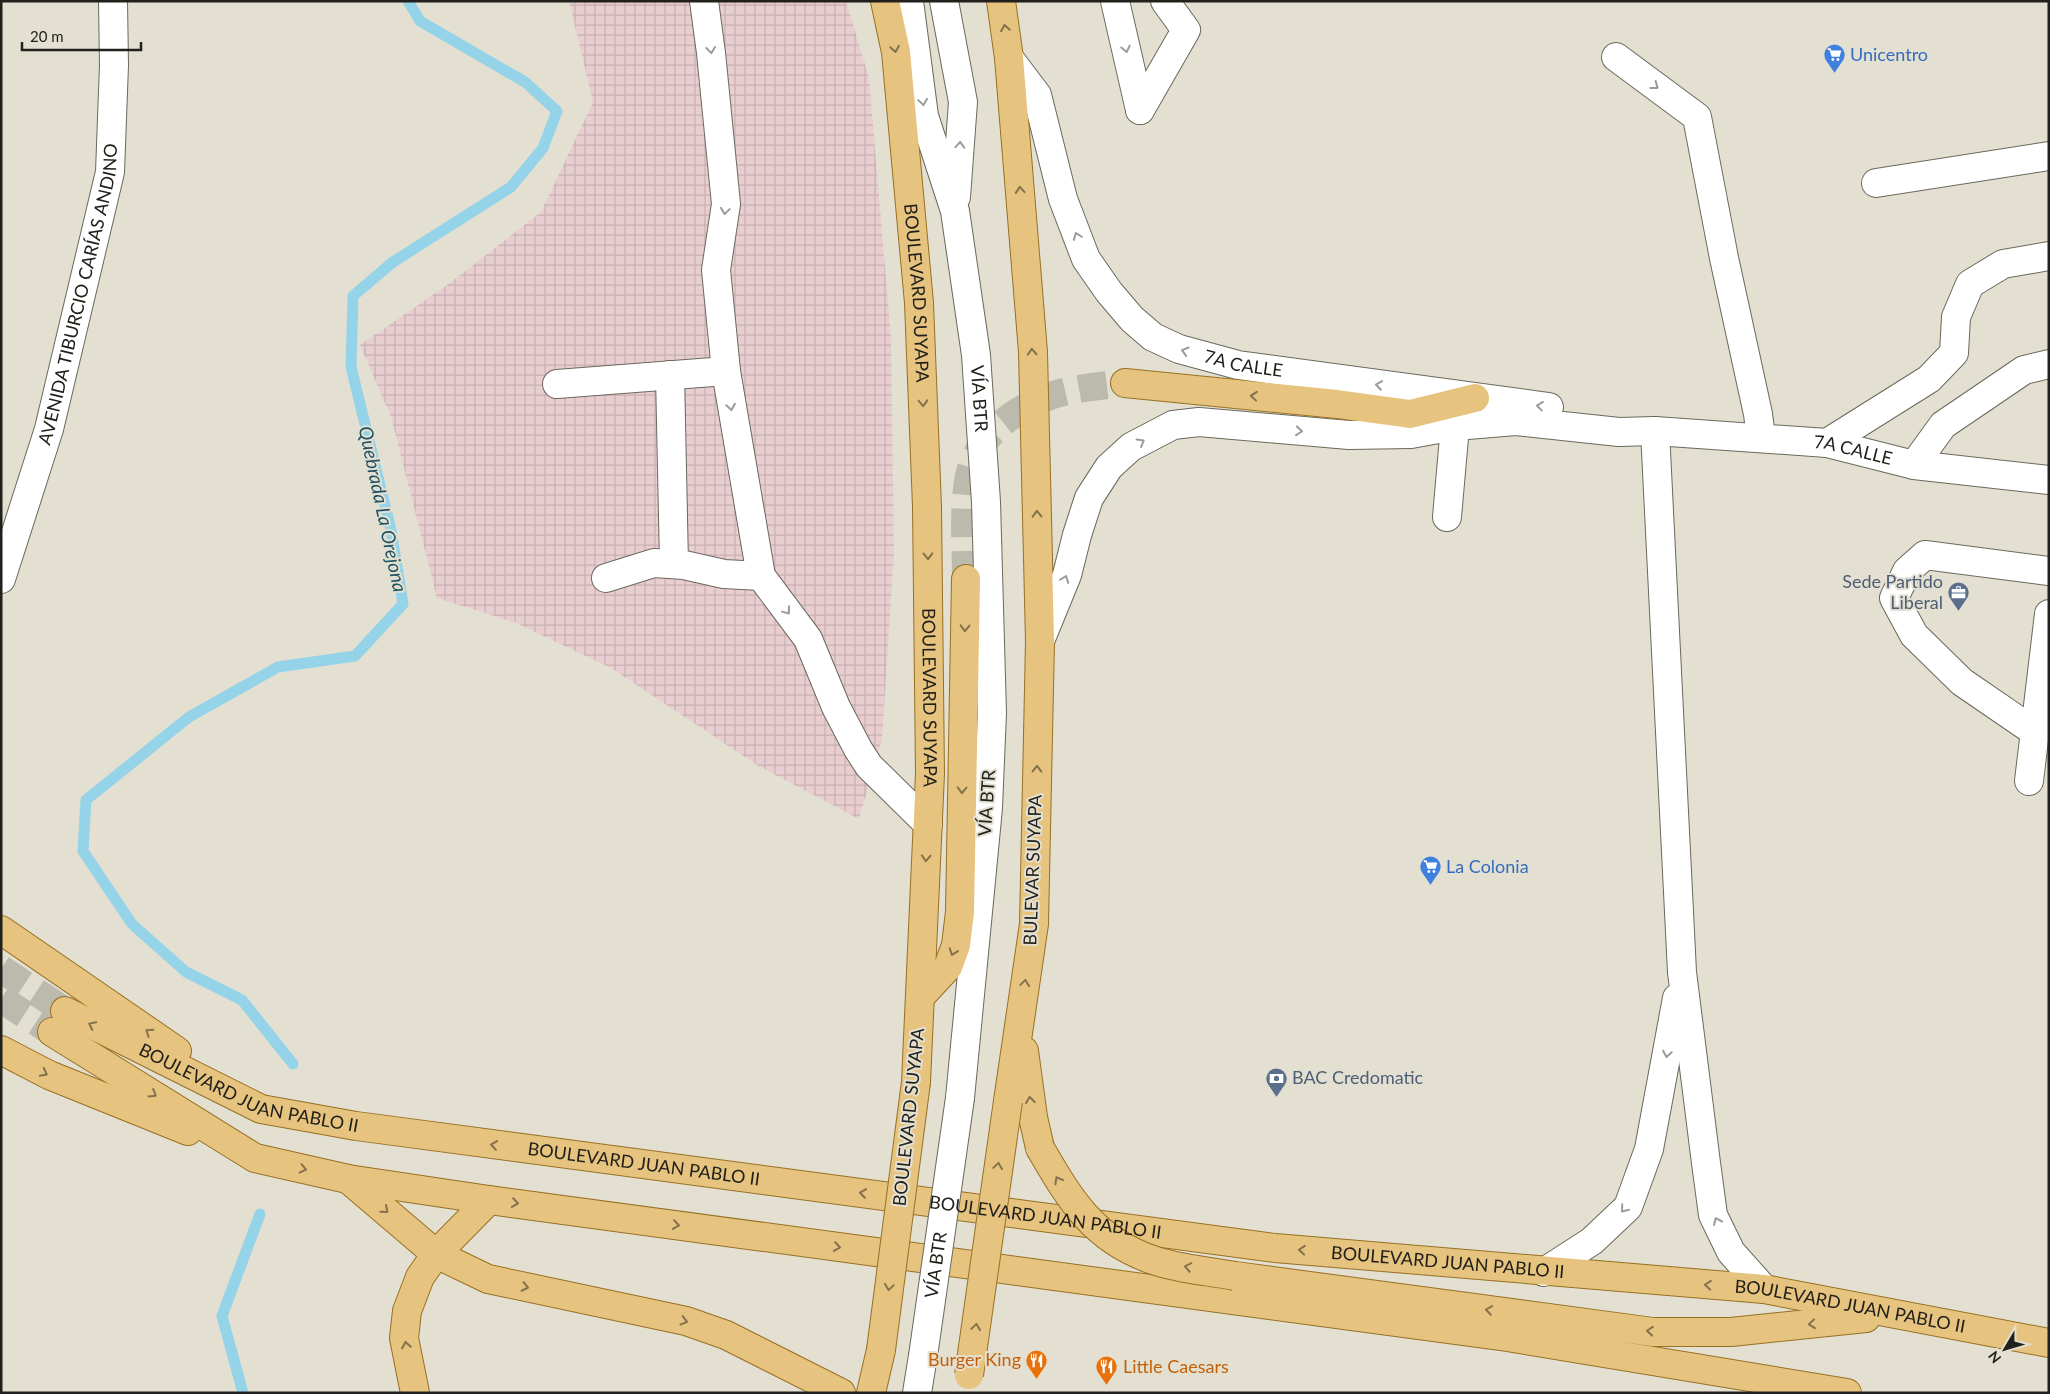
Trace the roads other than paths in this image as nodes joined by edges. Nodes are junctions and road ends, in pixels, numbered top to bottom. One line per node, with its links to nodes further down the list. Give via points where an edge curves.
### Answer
1 (113, 1): 32 (street, AVENIDA TIBURCIO CARÍAS ANDINO, via 110,172 49,429)
2 (704, 1): 16 (street, one-way to 16, via 726,204 716,270)
3 (885, 1): 38 (main road, BOULEVARD SUYAPA, one-way to 38, via 896,52 919,303 927,507)
4 (909, 1): 13 (street, VÍA BTR, one-way to 13, via 924,116)
5 (944, 1): 13 (street, VÍA BTR, one-way to 5, via 963,102)
6 (1001, 1): 10 (main road, one-way to 6)
7 (1115, 1): 8 (street, one-way to 8, via 1140,110 1186,30)
8 (1165, 1)
9 (1616, 57): 23 (street, one-way to 23, via 1697,116)
10 (1009, 58): 20 (street, 7A CALLE, one-way to 10, via 1238,366 1179,349 1153,337 1132,319 1086,259 1063,199 1037,95); 35 (main road, one-way to 10, via 1033,352)
11 (2049, 156): 12 (street)
12 (1876, 183)
13 (955, 211): 57 (street, VÍA BTR, bridge, via 976,355 986,502 992,713 988,808 960,1098)
14 (2049, 256): 24 (street, via 2003,264 1970,284 1956,317 1954,353 1929,379)
15 (2049, 364): 25 (street, via 2024,370 1943,426)
16 (726, 371): 17 (street); 30 (street, one-way to 30)
17 (670, 375): 19 (street); 28 (street)
18 (1125, 383): 20 (main road, one-way to 18, via 1410,414)
19 (557, 384)
20 (1475, 398): 22 (street, 7A CALLE, one-way to 20, via 1622,417)
21 (1455, 426): 22 (street, 7A CALLE, via 1516,422 1619,432); 27 (street); 35 (street, 7A CALLE, one-way to 21, via 1067,574 1089,498 1109,467 1131,447 1154,433 1172,425 1199,422 1349,435 1411,434)
22 (1655, 431): 23 (street, 7A CALLE); 40 (street)
23 (1761, 438): 24 (street, 7A CALLE)
24 (1827, 443): 25 (street, 7A CALLE)
25 (1914, 465): 26 (street, 7A CALLE)
26 (2049, 480)
27 (1447, 517)
28 (674, 564): 30 (street, via 724,574); 31 (street, via 654,563)
29 (2049, 571): 36 (street, via 1925,555 1907,571 1894,598 1914,635 1962,682)
30 (761, 576): 38 (street, one-way to 38, via 808,639 836,708 865,761)
31 (606, 578)
32 (1, 579)
33 (966, 579): 41 (main road, one-way to 41, via 960,912 956,945 948,967)
34 (2049, 614): 36 (street)
35 (1040, 641): 42 (main road, BULEVAR SUYAPA, one-way to 35, via 1034,924)
36 (2035, 732): 37 (street)
37 (2029, 781)
38 (928, 824): 41 (main road, BOULEVARD SUYAPA, one-way to 41)
39 (1, 930): 44 (main road, one-way to 39)
40 (1682, 972): 49 (street, one-way to 49, via 1650,1149 1628,1207 1592,1241); 50 (street, one-way to 40, via 1731,1252 1713,1215)
41 (920, 997): 56 (main road, BOULEVARD SUYAPA, one-way to 56, bridge, via 916,1082 881,1350)
42 (1020, 1018): 51 (main road, one-way to 42, bridge, via 1731,1332 1653,1332 1235,1276 1154,1260 1102,1234 1066,1193 1040,1148 1032,1117); 53 (main road, BULEVAR SUYAPA, one-way to 42, bridge)
43 (1, 1050): 45 (main road, one-way to 45, via 48,1075)
44 (261, 1109): 45 (main road, BOULEVARD JUAN PABLO II, one-way to 45, via 58,1022); 49 (main road, BOULEVARD JUAN PABLO II, one-way to 44, via 1265,1246 356,1126)
45 (256, 1158): 46 (main road, BOULEVARD JUAN PABLO II, one-way to 46)
46 (348, 1179): 47 (main road, BOULEVARD JUAN PABLO II); 48 (main road, one-way to 48)
47 (488, 1200): 48 (main road); 58 (main road, BOULEVARD JUAN PABLO II, one-way to 58, via 1507,1337)
48 (436, 1254): 54 (main road, one-way to 48, via 404,1338 407,1311 420,1277); 55 (main road, one-way to 55, via 488,1279 686,1321 726,1335)
49 (1544, 1272): 50 (main road, BOULEVARD JUAN PABLO II, one-way to 49)
50 (1764, 1289): 51 (main road, BOULEVARD JUAN PABLO II)
51 (1895, 1315): 52 (main road, BOULEVARD JUAN PABLO II)
52 (2049, 1343)
53 (968, 1384)
54 (415, 1393)
55 (840, 1393)
56 (872, 1393)
57 (917, 1393)
58 (1847, 1393)

